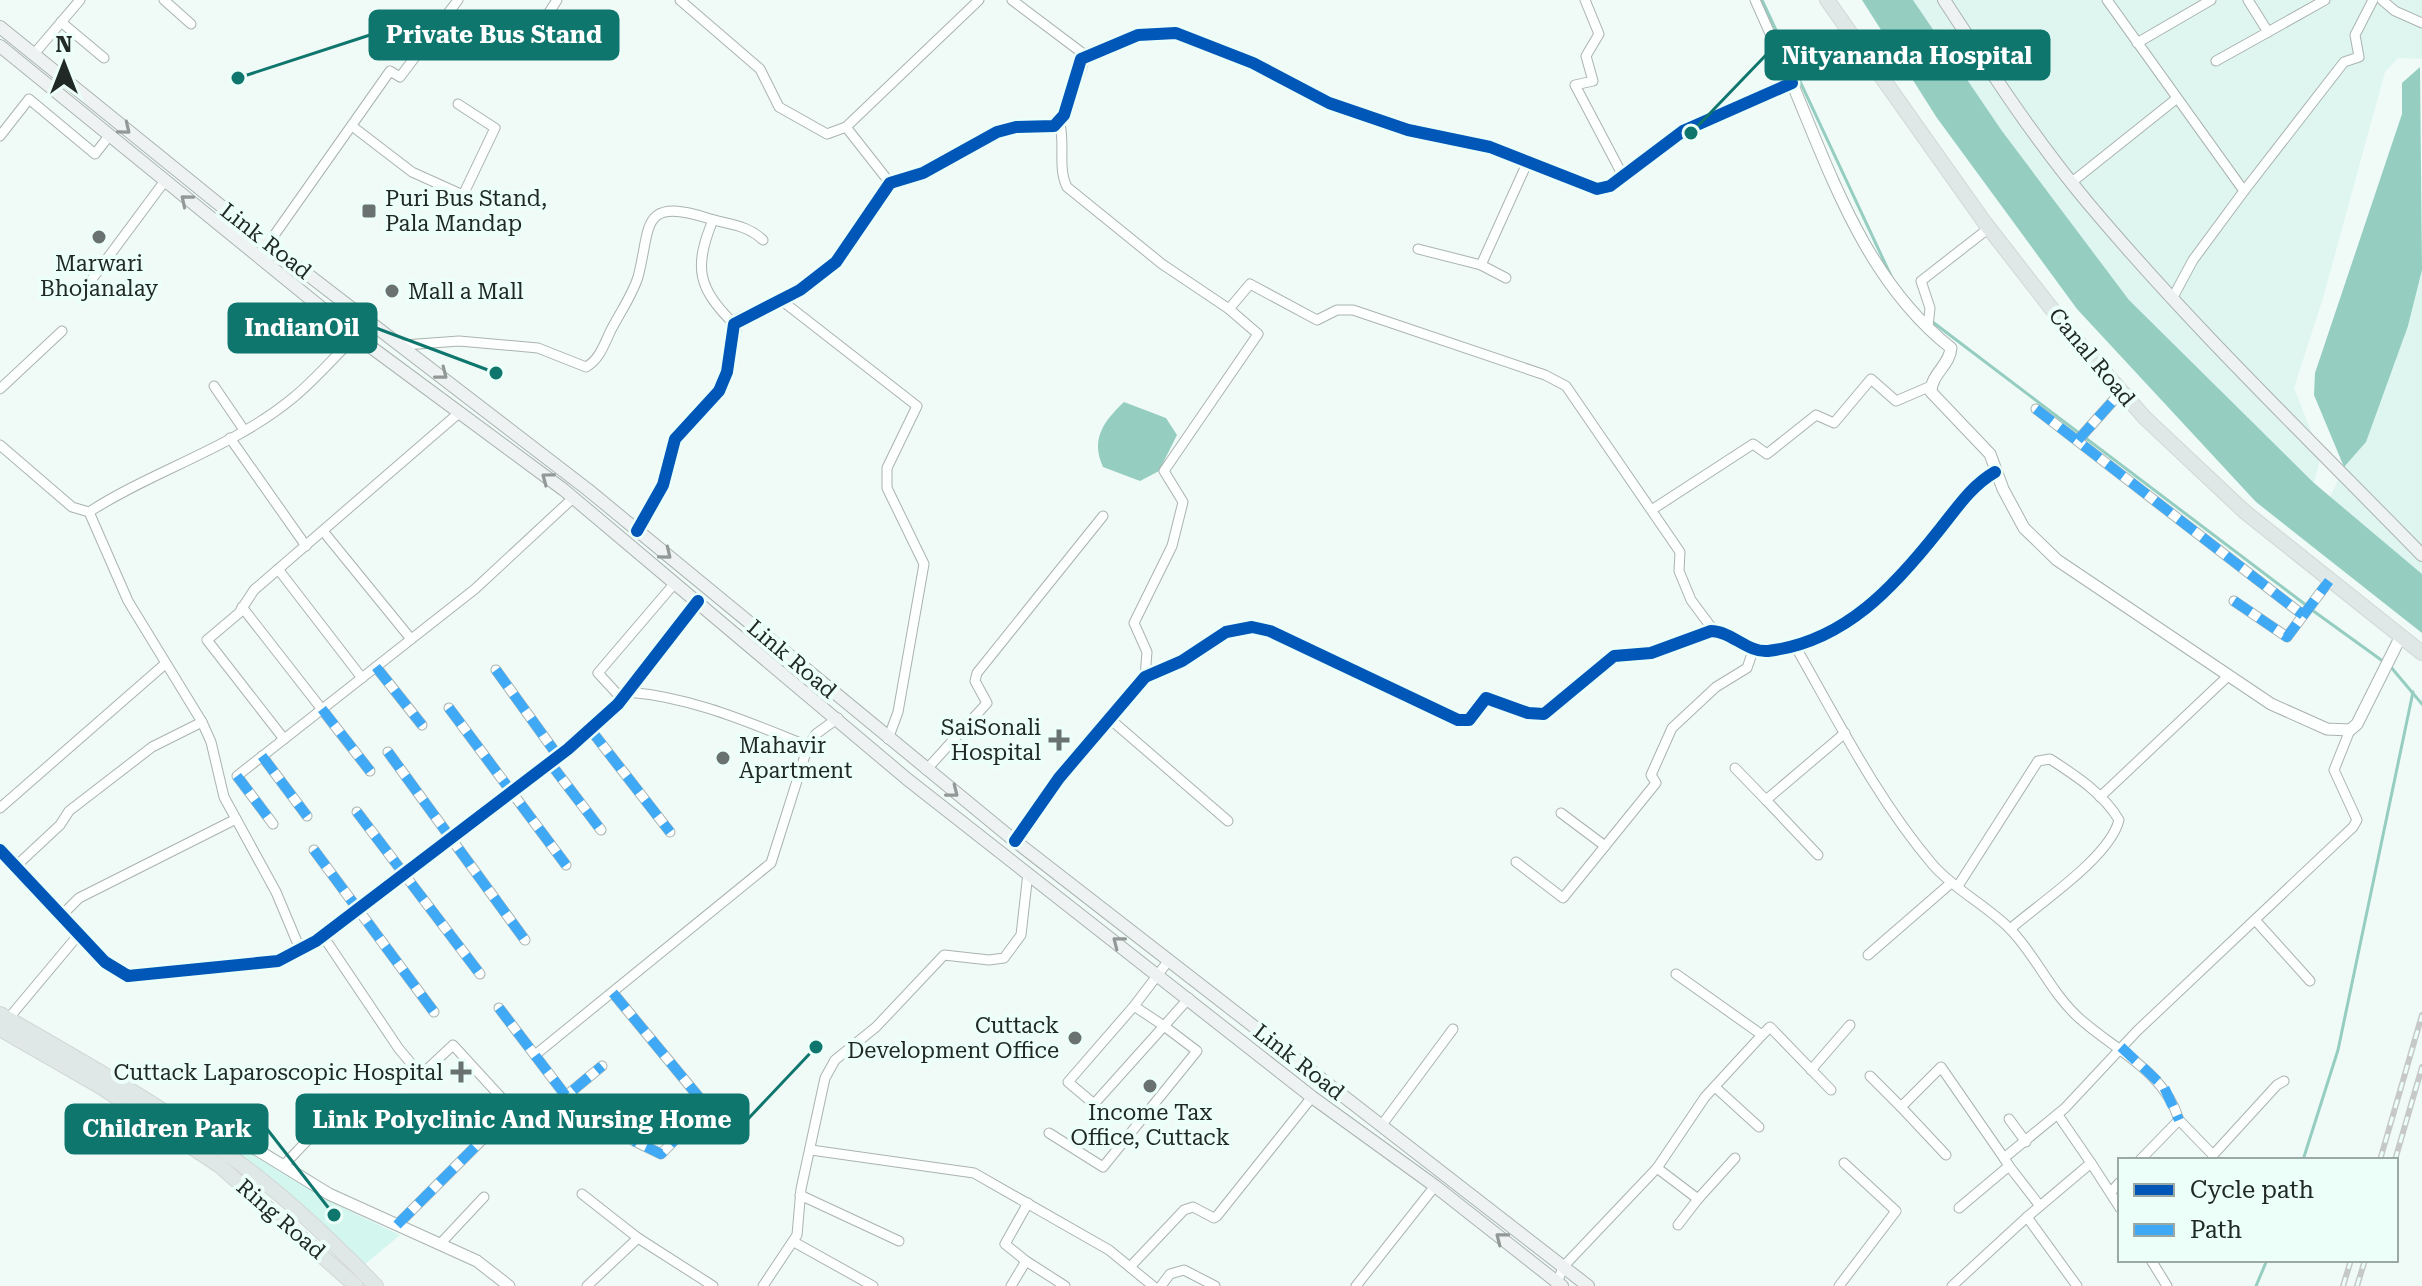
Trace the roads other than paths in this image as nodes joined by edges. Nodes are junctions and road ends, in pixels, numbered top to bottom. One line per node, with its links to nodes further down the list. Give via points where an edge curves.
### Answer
1 (80, 0): 18 (street)
2 (164, 0): 20 (street)
3 (458, 0): 34 (street, via 400,77 390,71)
4 (557, 0): 21 (street)
5 (680, 0): 35 (street, via 760,69 779,107 827,134)
6 (979, 0): 35 (street)
7 (1012, 0): 27 (street)
8 (1585, 0): 39 (street, via 1599,34 1586,56 1593,81 1575,85)
9 (1755, 0): 30 (street)
10 (1827, 0): 45 (main road, Canal Road)
11 (1944, 0): 41 (main road)
12 (2107, 0): 24 (street)
13 (2211, 0): 24 (street)
14 (2248, 0): 23 (street)
15 (2325, 0): 23 (street)
16 (2373, 0): 43 (street, via 2355,35 2359,57 2344,62)
17 (2382, 0): 19 (street)
18 (61, 22): 26 (street); 28 (street)
19 (2422, 23)
20 (191, 24)
21 (541, 25)
22 (0, 27): 26 (main road, Link Road)
23 (2268, 32): 29 (street)
24 (2137, 43): 31 (street)
25 (0, 46): 37 (main road, Link Road)
26 (34, 54): 47 (main road, Link Road, one-way to 47)
27 (1085, 55): 33 (street); 38 (street, via 1138,35 1176,33 1253,63 1329,103)
28 (104, 58)
29 (2216, 61)
30 (1792, 83): 39 (street, via 1683,131); 56 (street, via 1868,252 1896,295)
31 (2176, 99): 41 (street); 43 (street)
32 (458, 104): 34 (street, via 495,128 463,195 412,172)
33 (1059, 120): 42 (street, via 1047,128 997,132 923,173); 54 (street, via 1067,187 1162,264)
34 (352, 126): 47 (street)
35 (846, 127): 42 (street)
36 (0, 136): 37 (street, via 29,99 95,154)
37 (109, 136): 40 (main road, Link Road)
38 (1528, 161): 39 (street, via 1597,189); 49 (street)
39 (1623, 176)
40 (164, 182): 51 (street); 58 (main road, Link Road, one-way to 40)
41 (2072, 182): 52 (main road)
42 (890, 183): 53 (street, via 836,262)
43 (2244, 191): 52 (street, via 2193,260)
44 (713, 220): 46 (street, via 733,222); 55 (street, via 701,256 703,287); 59 (street, via 678,210 661,212 651,220 633,289 598,356 586,367 538,348 459,341)
45 (1989, 228): 56 (street, via 1924,277); 63 (main road, Canal Road)
46 (763, 240)
47 (268, 244): 59 (main road, Link Road)
48 (1418, 249): 49 (street)
49 (1481, 265): 50 (street)
50 (1506, 278)
51 (92, 279)
52 (2172, 299): 78 (main road)
53 (781, 300): 55 (street); 110 (street, via 917,406 887,468 887,488 924,564 898,712)
54 (1229, 309): 72 (street, via 1250,284 1317,320 1337,310 1353,310 1556,379); 95 (street, via 1258,334 1164,471 1183,502 1172,546 1134,623 1147,652)
55 (734, 324): 76 (street, via 719,391 675,439 663,485)
56 (1928, 327): 61 (street, via 1951,348)
57 (62, 331): 62 (street)
58 (356, 336): 65 (main road, Link Road); 66 (street, via 293,398)
59 (404, 345): 76 (main road, Link Road, one-way to 76)
60 (214, 386): 66 (street)
61 (1931, 386): 70 (street, via 1990,454); 72 (street, via 1896,401 1871,379 1834,423 1816,415 1767,454 1753,444)
62 (0, 389)
63 (2121, 392): 68 (street); 80 (main road, Canal Road, via 2245,512)
64 (2036, 409): 68 (street)
65 (460, 412): 71 (main road, Link Road, one-way to 65); 75 (street)
66 (244, 430): 67 (street)
67 (230, 438): 73 (street); 77 (street)
68 (2078, 440): 85 (street)
69 (0, 445): 73 (street, via 72,507)
70 (1995, 472): 89 (street, via 1973,487 1888,591 1842,627); 96 (street, via 2024,528 2047,552)
71 (573, 498): 81 (main road, Link Road); 88 (street, via 475,589)
72 (1653, 509): 86 (street, via 1680,552 1679,571 1691,600)
73 (89, 512): 92 (street, via 128,601)
74 (1103, 516): 117 (street, via 977,673 975,681 987,703)
75 (323, 531): 77 (street); 88 (street)
76 (637, 531): 101 (main road, Link Road, one-way to 101)
77 (306, 546): 79 (street)
78 (2422, 555)
79 (278, 569): 84 (street); 97 (street)
80 (2329, 581): 85 (street); 87 (main road, Canal Road)
81 (674, 584): 82 (main road, Link Road); 98 (street, via 598,673)
82 (698, 601): 98 (street); 104 (main road, Link Road)
83 (2234, 601): 85 (street, via 2287,637)
84 (242, 607): 100 (street); 109 (street, via 207,640)
85 (2305, 613)
86 (1714, 631): 90 (street); 95 (street, via 1651,653 1614,656 1544,714 1486,698 1464,721 1260,627 1226,632)
87 (2400, 638): 91 (main road, Canal Road); 107 (street)
88 (411, 639): 93 (street)
89 (1794, 644): 90 (street, via 1766,651); 108 (street)
90 (1754, 648): 133 (street, via 1747,668 1716,687 1672,728 1651,775 1656,783)
91 (2422, 653)
92 (165, 664): 103 (street); 122 (street)
93 (376, 667): 97 (street); 105 (street)
94 (496, 670): 114 (street)
95 (1145, 677): 102 (street)
96 (2227, 677): 107 (street, via 2297,718 2327,729); 120 (street)
97 (362, 678): 100 (street)
98 (625, 696): 106 (street); 111 (street, via 676,697)
99 (449, 708): 119 (street)
100 (322, 709): 109 (street); 118 (street)
101 (859, 715): 104 (main road); 110 (main road, Link Road)
102 (1110, 719): 127 (street); 132 (street)
103 (202, 722): 126 (street, via 217,778); 139 (street, via 140,756 69,811)
104 (843, 723): 111 (street, via 816,734); 141 (main road, Link Road)
105 (422, 725)
106 (590, 729): 114 (street); 130 (street)
107 (2350, 730): 145 (street, via 2334,770 2357,820)
108 (1845, 733): 121 (street); 142 (street, via 1898,817)
109 (284, 739): 113 (street)
110 (888, 739): 117 (main road, Link Road)
111 (808, 746): 157 (street, via 771,863)
112 (388, 752): 131 (street)
113 (262, 756): 125 (street); 128 (street, via 237,776)
114 (558, 756): 115 (street)
115 (550, 763): 119 (street); 129 (street)
116 (1735, 768): 121 (street)
117 (926, 770): 132 (main road, Link Road, one-way to 132)
118 (370, 771)
119 (511, 792): 131 (street); 138 (street)
120 (2100, 797): 142 (street, via 2050,759 2038,761); 146 (street, via 2119,820 2116,832)
121 (1766, 800): 136 (street)
122 (0, 808)
123 (357, 812): 140 (street)
124 (1561, 813): 133 (street)
125 (307, 816)
126 (236, 819): 144 (street, via 79,898); 150 (street)
127 (1228, 821)
128 (273, 824)
129 (601, 830)
130 (670, 832)
131 (451, 838): 140 (street); 149 (street)
132 (1015, 841): 152 (main road, Link Road)
133 (1605, 846): 137 (street, via 1563,898)
134 (0, 850): 139 (street)
135 (314, 850): 143 (street)
136 (1818, 855)
137 (1516, 862)
138 (566, 865)
139 (16, 866): 144 (street)
140 (406, 872): 143 (street); 154 (street)
141 (1028, 873): 153 (main road, Link Road, one-way to 141); 189 (street, via 1021,935 1004,958 944,955 876,1027 835,1060 825,1078)
142 (1954, 885): 146 (street); 151 (street)
143 (358, 909): 148 (street); 161 (street)
144 (63, 914): 147 (street)
145 (2256, 921): 156 (street); 167 (street)
146 (2010, 929): 167 (street, via 2078,1017)
147 (80, 933): 150 (street, via 105,962 128,976 278,961); 162 (street)
148 (323, 936): 150 (street); 184 (street, via 421,1075 453,1045)
149 (525, 940)
150 (300, 949)
151 (1868, 955)
152 (1169, 960): 153 (street); 181 (main road, Link Road)
153 (1158, 973): 158 (main road, Link Road); 159 (street)
154 (480, 974)
155 (1676, 974): 166 (street)
156 (2310, 981)
157 (613, 993): 168 (street); 186 (street, via 707,1107 661,1154)
158 (1189, 998): 164 (street); 175 (main road, Link Road)
159 (1134, 1006): 164 (street); 164 (street, via 1068,1082 1094,1104)
160 (499, 1008): 168 (street)
161 (434, 1012)
162 (3, 1021): 188 (main road, Ring Road, via 163,1110); 221 (main road, Ring Road, via 220,1166)
163 (1850, 1025): 170 (street)
164 (1164, 1026): 185 (street, via 1197,1051 1103,1167)
165 (1453, 1029): 181 (street)
166 (1762, 1035): 170 (street, via 1770,1027); 173 (street)
167 (2121, 1047): 177 (street); 179 (street, via 2164,1087)
168 (535, 1055): 169 (street, via 566,1096)
169 (602, 1066)
170 (1811, 1070): 174 (street)
171 (1870, 1076): 176 (street)
172 (2284, 1081): 179 (street, via 2213,1155)
173 (1715, 1087): 182 (street); 197 (street)
174 (1831, 1090)
175 (1312, 1097): 199 (main road, Link Road); 218 (street, via 1217,1216 1193,1207 1184,1210)
176 (1901, 1107): 190 (street); 193 (street, via 1941,1067)
177 (2058, 1115): 187 (street); 195 (street)
178 (2009, 1119): 187 (street)
179 (2179, 1120): 192 (street)
180 (322, 1125): 196 (street)
181 (1381, 1126): 219 (main road, Link Road)
182 (1759, 1127)
183 (493, 1129): 210 (street)
184 (532, 1131)
185 (1049, 1133)
186 (634, 1141)
187 (2026, 1142): 193 (street)
188 (212, 1144): 196 (street, via 228,1137 241,1140); 222 (main road, Ring Road, via 314,1224)
189 (811, 1150): 202 (street); 205 (street, via 974,1173)
190 (1946, 1155)
191 (1735, 1158): 204 (street)
192 (2142, 1158)
193 (2006, 1162): 207 (street); 208 (street)
194 (1844, 1163): 235 (street, via 1896,1211)
195 (2091, 1163): 200 (street); 207 (street)
196 (283, 1166): 210 (street)
197 (1657, 1168): 204 (street); 219 (street)
198 (2118, 1184): 200 (street)
199 (1435, 1186): 220 (main road, Link Road, one-way to 199); 233 (street)
200 (2111, 1192): 206 (street)
201 (582, 1194): 212 (street)
202 (800, 1195): 213 (street); 214 (street)
203 (484, 1197): 215 (street)
204 (1698, 1199): 211 (street)
205 (1028, 1203): 216 (street, via 1005,1244); 218 (street)
206 (2118, 1204)
207 (2040, 1206): 209 (street)
208 (1959, 1208)
209 (2027, 1217): 236 (street); 237 (street)
210 (397, 1225): 215 (street)
211 (1678, 1225)
212 (638, 1238): 224 (street); 225 (street)
213 (899, 1241)
214 (794, 1242): 226 (street); 227 (street)
215 (440, 1244): 223 (street, via 477,1261)
216 (1026, 1261): 228 (street); 229 (street)
217 (2152, 1262): 238 (street)
218 (1130, 1267): 230 (street)
219 (1563, 1267): 220 (street); 234 (main road, Link Road)
220 (1559, 1285)
221 (356, 1286)
222 (376, 1286)
223 (509, 1286)
224 (587, 1286)
225 (713, 1286)
226 (763, 1286)
227 (873, 1286)
228 (1011, 1286)
229 (1065, 1286)
230 (1153, 1286)
231 (1161, 1286): 232 (street, via 1170,1274 1184,1270)
232 (1215, 1286)
233 (1356, 1286)
234 (1588, 1286)
235 (1839, 1286)
236 (1952, 1286)
237 (2077, 1286)
238 (2167, 1286)

